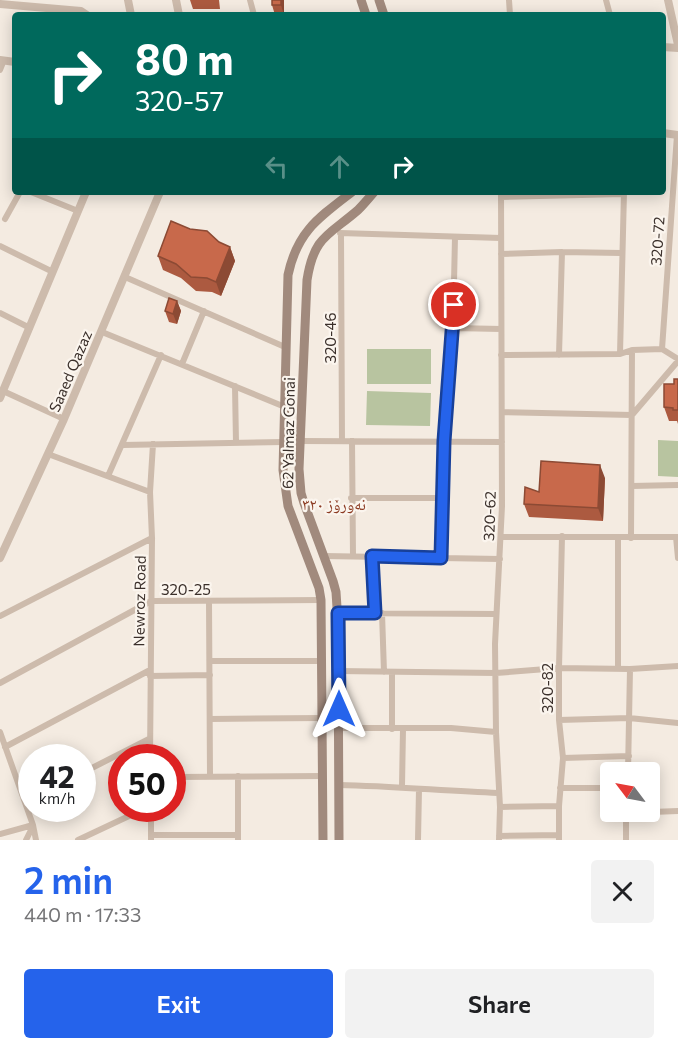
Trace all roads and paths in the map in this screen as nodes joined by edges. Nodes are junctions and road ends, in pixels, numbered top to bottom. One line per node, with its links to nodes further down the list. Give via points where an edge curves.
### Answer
1 (668, 0): 5 (street)
2 (0, 4): 3 (street)
3 (44, 4): 4 (street)
4 (82, 12)
5 (678, 47)
6 (2, 60): 7 (street)
7 (0, 70)
8 (677, 135): 37 (street, 320-72)
9 (18, 195): 20 (street)
10 (38, 195): 19 (street)
11 (85, 195): 19 (street)
12 (159, 195): 29 (street, Saaed Qazaz)
13 (342, 195): 18 (street)
14 (348, 195): 18 (main road, 62 Yalmaz Gonai)
15 (371, 195): 21 (main road, 62 Yalmaz Gonai)
16 (501, 195): 23 (street, 320-62)
17 (623, 195): 26 (street)
18 (339, 201): 36 (main road, 62 Yalmaz Gonai, via 307,229 295,249 288,275)
19 (78, 211): 28 (street)
20 (5, 219)
21 (338, 231): 22 (street); 51 (main road, 62 Yalmaz Gonai, via 322,238 309,268); 52 (street, 320-46)
22 (455, 237): 23 (street); 33 (street)
23 (501, 238): 27 (street, 320-62)
24 (0, 246): 28 (street)
25 (562, 252): 26 (street); 27 (street); 42 (street)
26 (621, 253): 39 (street)
27 (501, 254): 34 (street, 320-62)
28 (53, 272): 32 (street)
29 (125, 278): 30 (street); 35 (street, Saaed Qazaz)
30 (204, 311): 36 (street); 44 (street)
31 (0, 313): 32 (street)
32 (30, 328): 46 (street)
33 (453, 328): 34 (street); 54 (street)
34 (501, 328): 41 (street, 320-62)
35 (102, 332): 40 (street); 50 (street, Saaed Qazaz)
36 (285, 347): 47 (main road, 62 Yalmaz Gonai)
37 (662, 349): 38 (street); 43 (street)
38 (632, 350): 39 (street); 49 (street)
39 (620, 354): 42 (street)
40 (161, 355): 44 (street); 59 (street)
41 (501, 355): 42 (street); 48 (street, 320-62)
42 (559, 355)
43 (678, 360): 49 (street)
44 (182, 364): 45 (street)
45 (235, 386): 47 (street); 57 (street)
46 (2, 395): 50 (street)
47 (285, 407): 55 (main road, 62 Yalmaz Gonai)
48 (501, 412): 49 (street); 56 (street, 320-62)
49 (632, 415): 63 (street)
50 (64, 419): 60 (street, Saaed Qazaz)
51 (300, 441): 52 (street); 67 (main road, 62 Yalmaz Gonai, via 301,493)
52 (342, 441): 53 (street)
53 (352, 441): 54 (street); 65 (street)
54 (444, 441): 56 (street); 66 (street)
55 (283, 442): 57 (street); 72 (main road, 62 Yalmaz Gonai, via 288,506)
56 (502, 442): 69 (street, 320-62)
57 (236, 443): 58 (street)
58 (153, 444): 59 (street); 64 (street, Newroz Road)
59 (123, 446): 61 (street)
60 (48, 454): 61 (street); 78 (street, Saaed Qazaz)
61 (108, 476): 64 (street)
62 (678, 485): 63 (street)
63 (632, 486): 74 (street)
64 (150, 492): 71 (street, Newroz Road)
65 (351, 498): 66 (street); 76 (street)
66 (442, 498): 79 (street)
67 (315, 531): 72 (main road); 75 (main road, 62 Yalmaz Gonai)
68 (562, 536): 69 (street); 73 (street); 92 (street, 320-82)
69 (501, 537): 81 (street, 320-62)
70 (677, 537): 74 (street); 80 (street)
71 (152, 538): 83 (street, Newroz Road); 88 (street)
72 (300, 538): 82 (main road, 62 Yalmaz Gonai)
73 (618, 538): 74 (street); 93 (street)
74 (631, 538)
75 (324, 556): 76 (street); 85 (main road, 62 Yalmaz Gonai, via 336,591)
76 (353, 556): 77 (street)
77 (372, 556): 79 (street); 86 (street)
78 (0, 558)
79 (441, 558): 81 (street)
80 (678, 558)
81 (500, 559): 87 (street, 320-62)
82 (321, 600): 84 (street, 320-25); 90 (main road, 62 Yalmaz Gonai)
83 (151, 601): 84 (street, 320-25); 98 (street, Newroz Road); 101 (street, 320-25)
84 (209, 601): 89 (street)
85 (338, 613): 86 (street); 95 (main road, 62 Yalmaz Gonai)
86 (379, 613): 87 (street); 96 (street)
87 (496, 614): 99 (street, 320-62)
88 (0, 616)
89 (210, 661): 90 (street); 100 (street)
90 (323, 661): 102 (main road, 62 Yalmaz Gonai)
91 (678, 666): 94 (street)
92 (559, 668): 93 (street); 99 (street); 105 (street, 320-82)
93 (618, 669): 94 (street)
94 (630, 669): 103 (street)
95 (338, 671): 96 (street); 107 (main road, 62 Yalmaz Gonai)
96 (384, 672): 97 (street)
97 (392, 672): 99 (street); 108 (street)
98 (150, 673): 100 (street); 112 (street, Newroz Road); 114 (street)
99 (496, 673): 111 (street, 320-62)
100 (210, 675): 104 (street)
101 (0, 682)
102 (323, 718): 104 (street); 121 (main road, 62 Yalmaz Gonai)
103 (629, 718): 105 (street); 106 (street); 115 (street)
104 (210, 719): 119 (street)
105 (559, 720): 116 (street, 320-82)
106 (678, 723)
107 (339, 728): 108 (street); 124 (main road, 62 Yalmaz Gonai)
108 (392, 729): 109 (street)
109 (403, 729): 111 (street); 125 (street)
110 (0, 732): 114 (street)
111 (496, 732): 129 (street, 320-62)
112 (149, 739): 113 (street, Newroz Road); 118 (street)
113 (149, 744)
114 (5, 747): 123 (street)
115 (629, 756): 116 (street); 117 (street)
116 (563, 758): 126 (street, 320-82)
117 (629, 762)
118 (96, 766)
119 (210, 776): 120 (street); 122 (street)
120 (238, 776): 121 (street); 140 (street)
121 (323, 776): 147 (main road, 62 Yalmaz Gonai)
122 (186, 777)
123 (18, 783)
124 (339, 785): 125 (street); 148 (main road, 62 Yalmaz Gonai)
125 (402, 786): 128 (street)
126 (560, 788): 127 (street); 130 (street, 320-82)
127 (600, 788)
128 (419, 789): 129 (street); 149 (street)
129 (498, 793): 131 (street, 320-62)
130 (559, 806): 131 (street); 143 (street, 320-82)
131 (500, 807): 142 (street, 320-62)
132 (660, 811): 133 (street)
133 (678, 811)
134 (32, 822): 138 (street)
135 (116, 822): 146 (street)
136 (151, 822): 141 (street)
137 (626, 822): 150 (street)
138 (33, 825): 139 (street); 144 (street); 145 (street)
139 (0, 834)
140 (238, 837): 141 (street)
141 (151, 838)
142 (499, 838): 143 (street)
143 (560, 838)
144 (26, 840)
145 (36, 840)
146 (78, 840)
147 (323, 840)
148 (339, 840)
149 (418, 840)
150 (626, 840)

